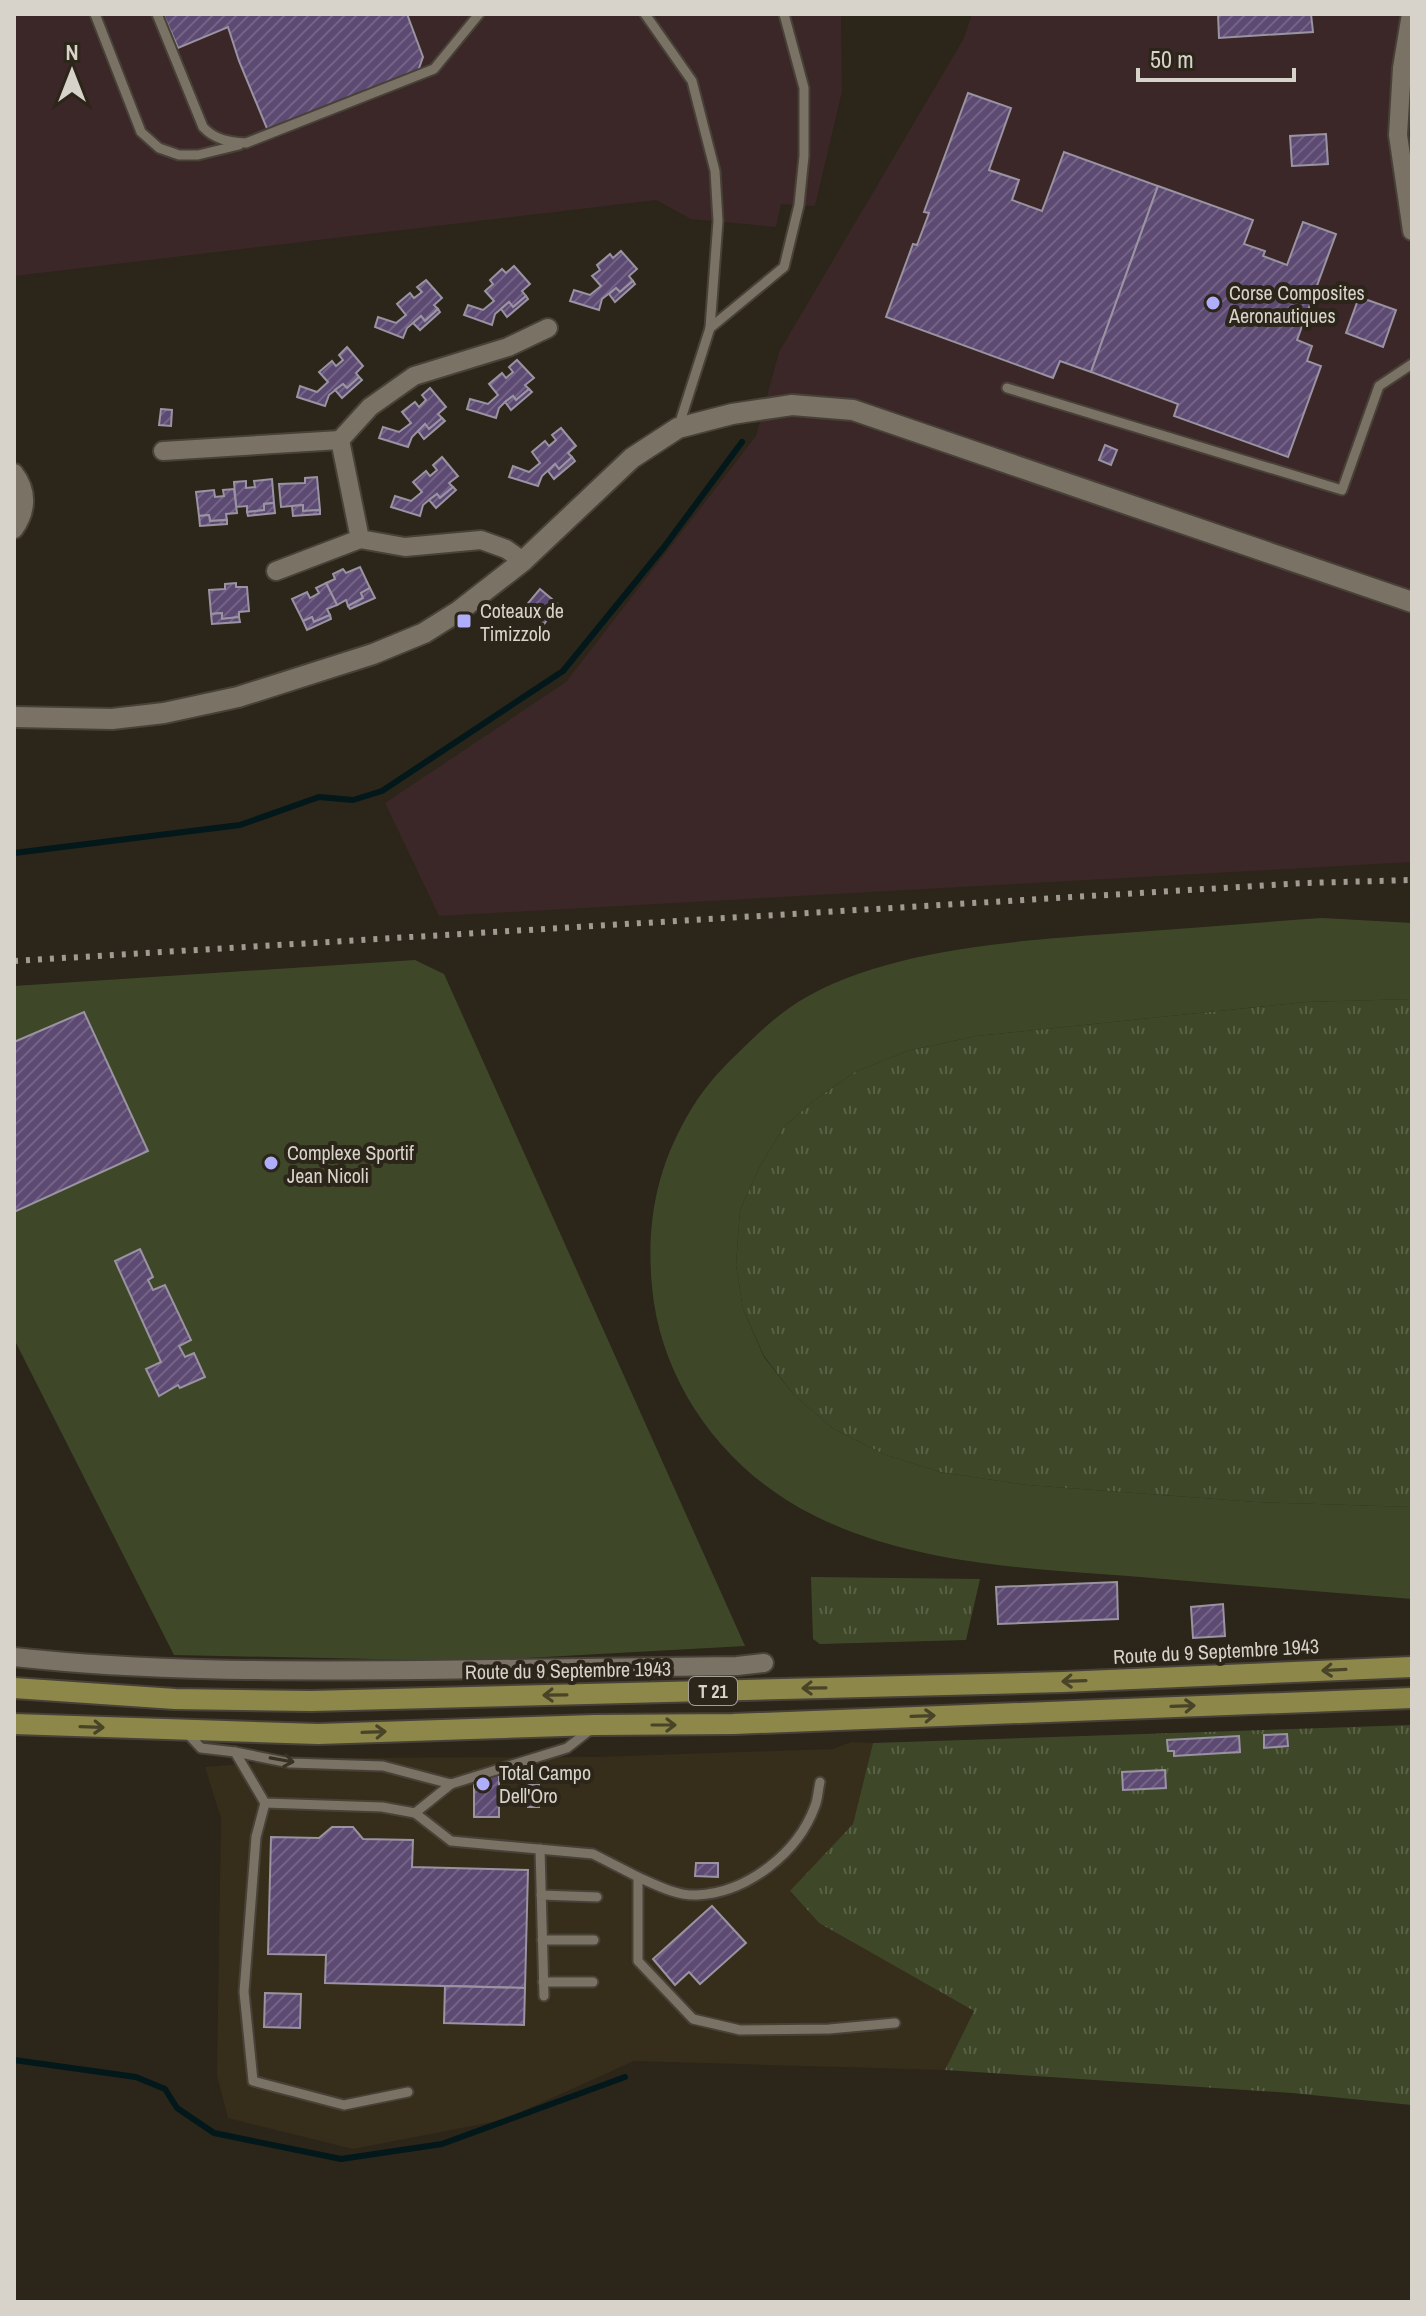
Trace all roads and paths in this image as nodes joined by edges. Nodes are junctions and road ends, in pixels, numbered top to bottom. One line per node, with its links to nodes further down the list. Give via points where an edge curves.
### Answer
1 (95, 14): 7 (lane, via 141,132 159,148 198,155)
2 (157, 14): 7 (lane, via 203,127 228,142)
3 (479, 14): 7 (lane, via 434,69)
4 (645, 14): 10 (lane, via 692,81 715,171 718,221)
5 (784, 14): 10 (lane, via 804,88 804,156 796,221 784,267)
6 (1411, 14): 8 (street, via 1398,135)
7 (246, 143)
8 (1412, 231)
9 (548, 328): 14 (street, via 500,350 414,376 370,407)
10 (710, 328): 13 (lane)
11 (1412, 364): 12 (lane, via 1379,386 1342,490)
12 (1007, 388)
13 (678, 428): 19 (main road, via 632,458); 21 (main road, via 792,405 853,410)
14 (340, 440): 15 (street); 18 (street)
15 (163, 451)
16 (14, 473): 17 (street, via 24,495)
17 (14, 529)
18 (360, 539): 19 (street, via 405,547 481,540); 20 (street)
19 (523, 561): 22 (main road, via 424,633 281,684 164,713 112,719)
20 (276, 571)
21 (1410, 601)
22 (14, 717)
23 (14, 1657): 24 (street, via 313,1671)
24 (764, 1663)
25 (1412, 1667): 26 (main road, Route du 9 Septembre 1943 / T 21, one-way to 26, via 311,1701)
26 (14, 1688)
27 (1412, 1698): 29 (main road, T 21, one-way to 27)
28 (14, 1724): 30 (main road, T 21, one-way to 30)
29 (595, 1725): 30 (main road, T 21, one-way to 29, via 318,1734); 33 (lane, via 567,1748)
30 (184, 1730): 31 (lane, via 201,1748)
31 (235, 1752): 33 (lane, one-way to 33, via 290,1763 383,1766); 34 (lane)
32 (820, 1782): 37 (lane, via 804,1829 758,1875 723,1891 694,1895)
33 (451, 1784): 35 (lane)
34 (265, 1803): 35 (lane); 46 (lane, via 256,1837 244,1992 253,2081 344,2105)
35 (415, 1813): 36 (lane, via 451,1841)
36 (540, 1849): 37 (lane, via 593,1854); 38 (lane)
37 (638, 1877): 45 (lane, via 638,1961 693,2019 740,2030)
38 (541, 1895): 39 (lane); 40 (lane)
39 (597, 1897)
40 (542, 1940): 41 (lane); 42 (lane)
41 (594, 1940)
42 (543, 1982): 43 (lane); 44 (lane)
43 (593, 1982)
44 (544, 1996)
45 (895, 2023)
46 (408, 2092)

